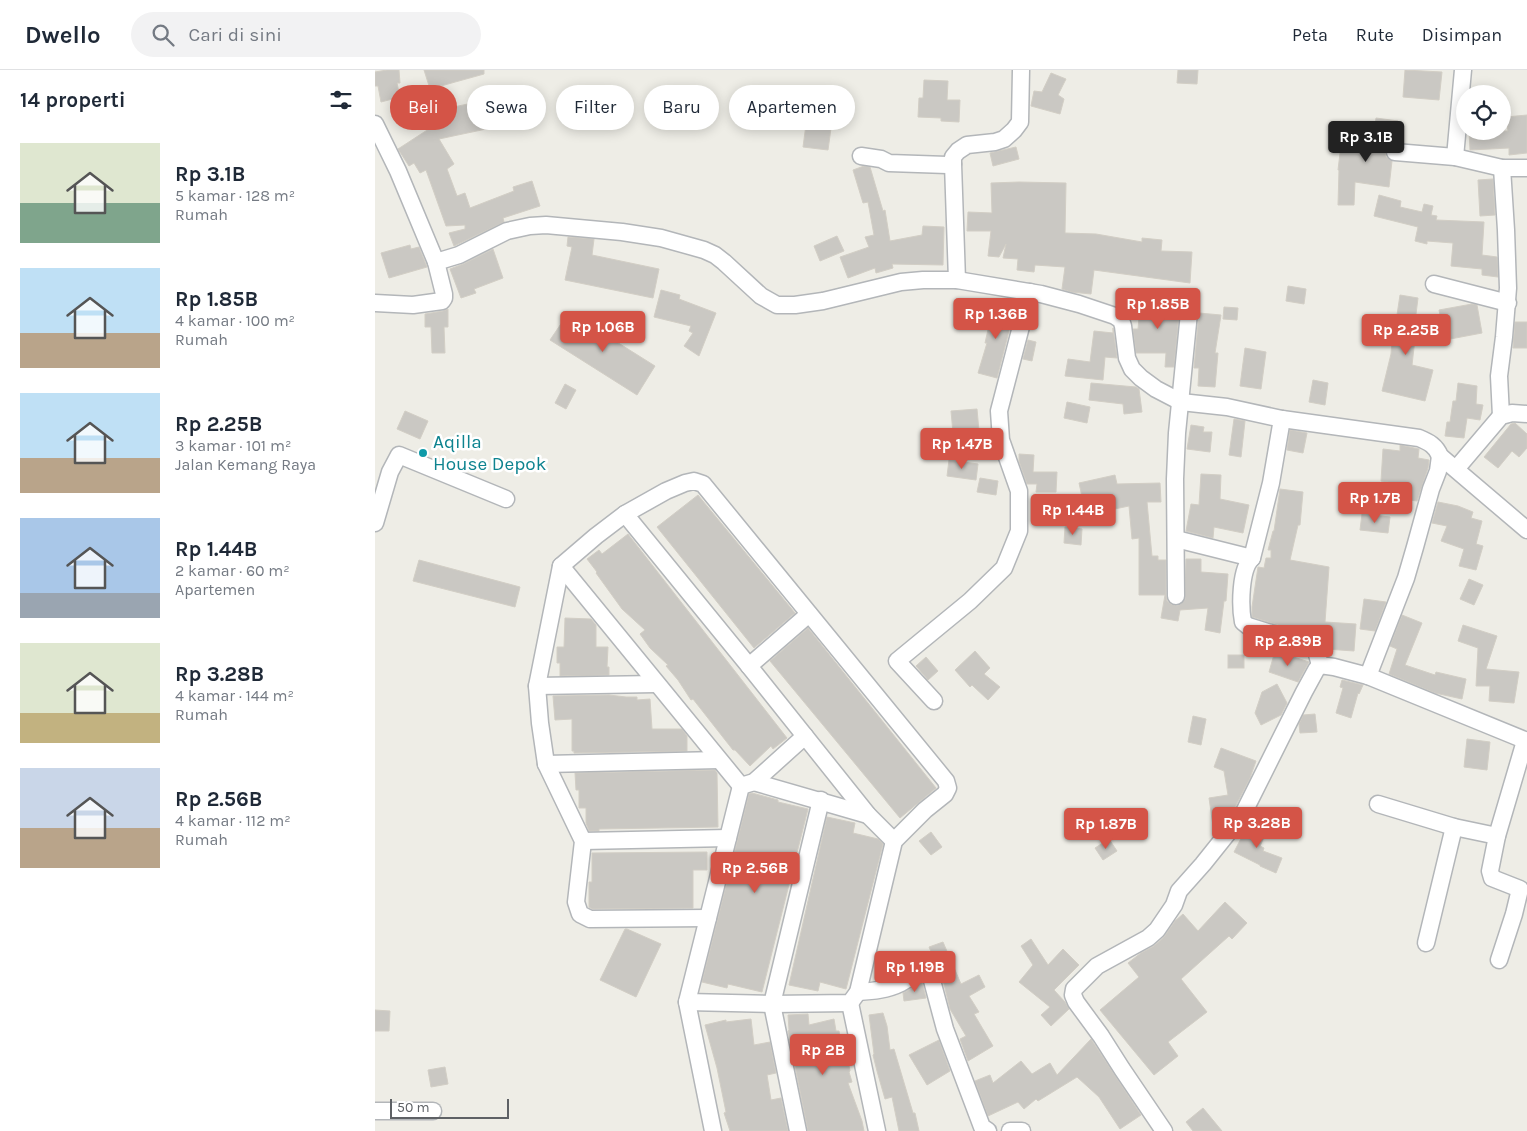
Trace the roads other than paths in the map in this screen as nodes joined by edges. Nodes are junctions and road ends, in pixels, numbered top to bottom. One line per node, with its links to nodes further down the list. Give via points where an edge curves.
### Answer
1 (1021, 70): 7 (street, via 1020,122 1003,139 967,145 953,157)
2 (1463, 70): 6 (street)
3 (375, 124): 10 (street)
4 (1395, 152): 6 (street)
5 (861, 156): 7 (street, via 889,163)
6 (1455, 157): 8 (street)
7 (953, 164): 11 (street)
8 (1502, 168): 9 (street); 15 (street, via 1507,230)
9 (1527, 168)
10 (436, 262): 11 (street, via 459,255 507,231 546,225 661,238 704,250 725,262 761,296 777,305 823,301 901,282); 16 (street, via 444,294 442,301 413,305)
11 (957, 280): 13 (street)
12 (1434, 284): 15 (street)
13 (1030, 292): 17 (street, via 1079,304 1121,320 1132,370 1156,389); 38 (street, via 999,411 1001,440 1019,491 1019,531 1004,568 970,601 897,661)
14 (1189, 303): 17 (street)
15 (1507, 303): 19 (street, via 1499,376)
16 (375, 304)
17 (1181, 402): 20 (street, via 1227,407); 28 (street, via 1175,479)
18 (1527, 414): 19 (street)
19 (1501, 416): 22 (street)
20 (1282, 420): 21 (street, via 1419,438 1431,443); 29 (street, via 1271,483)
21 (1440, 456): 22 (street); 35 (street, via 1406,578)
22 (1456, 469): 27 (street)
23 (381, 482): 24 (street, via 399,455); 26 (street)
24 (505, 499)
25 (625, 514): 30 (street); 32 (street, via 685,483 695,481 703,484); 34 (street)
26 (375, 523)
27 (1527, 530)
28 (1176, 539): 29 (street); 31 (street)
29 (1252, 558): 33 (street, via 1245,569 1243,622 1307,644 1316,651)
30 (561, 566): 36 (street); 37 (street)
31 (1176, 596)
32 (809, 614): 34 (street); 51 (street, via 946,781 948,788 945,794)
33 (1321, 665): 35 (street); 67 (street, via 1304,692 1243,814 1183,886 1157,930 1097,966 1074,989 1076,1002)
34 (749, 666): 39 (street)
35 (1368, 676): 40 (street)
36 (656, 684): 37 (street); 41 (street)
37 (537, 686): 42 (street)
38 (934, 701)
39 (805, 736): 43 (street); 46 (street)
40 (1526, 741): 48 (street)
41 (719, 760): 42 (street); 43 (street)
42 (546, 764): 50 (street)
43 (748, 784): 44 (street); 49 (street)
44 (821, 800): 46 (street); 58 (street)
45 (1378, 804): 47 (street)
46 (868, 815): 51 (street)
47 (1454, 827): 48 (street); 54 (street)
48 (1497, 836): 52 (street, via 1490,872 1492,878)
49 (728, 838): 50 (street); 53 (street)
50 (583, 841): 53 (street, via 576,902 580,914 590,919)
51 (894, 841): 56 (street)
52 (1523, 889): 55 (street)
53 (708, 918): 57 (street)
54 (1426, 943)
55 (1499, 960)
56 (854, 997): 58 (street); 63 (street); 64 (street, via 888,989 920,972 930,973 954,1056 982,1127)
57 (687, 1002): 58 (street); 61 (street)
58 (772, 1004): 62 (street)
59 (375, 1111): 60 (street)
60 (433, 1111)
61 (713, 1131)
62 (798, 1131)
63 (877, 1131)
64 (988, 1131)
65 (1010, 1131): 66 (street)
66 (1022, 1131)
67 (1164, 1131)

